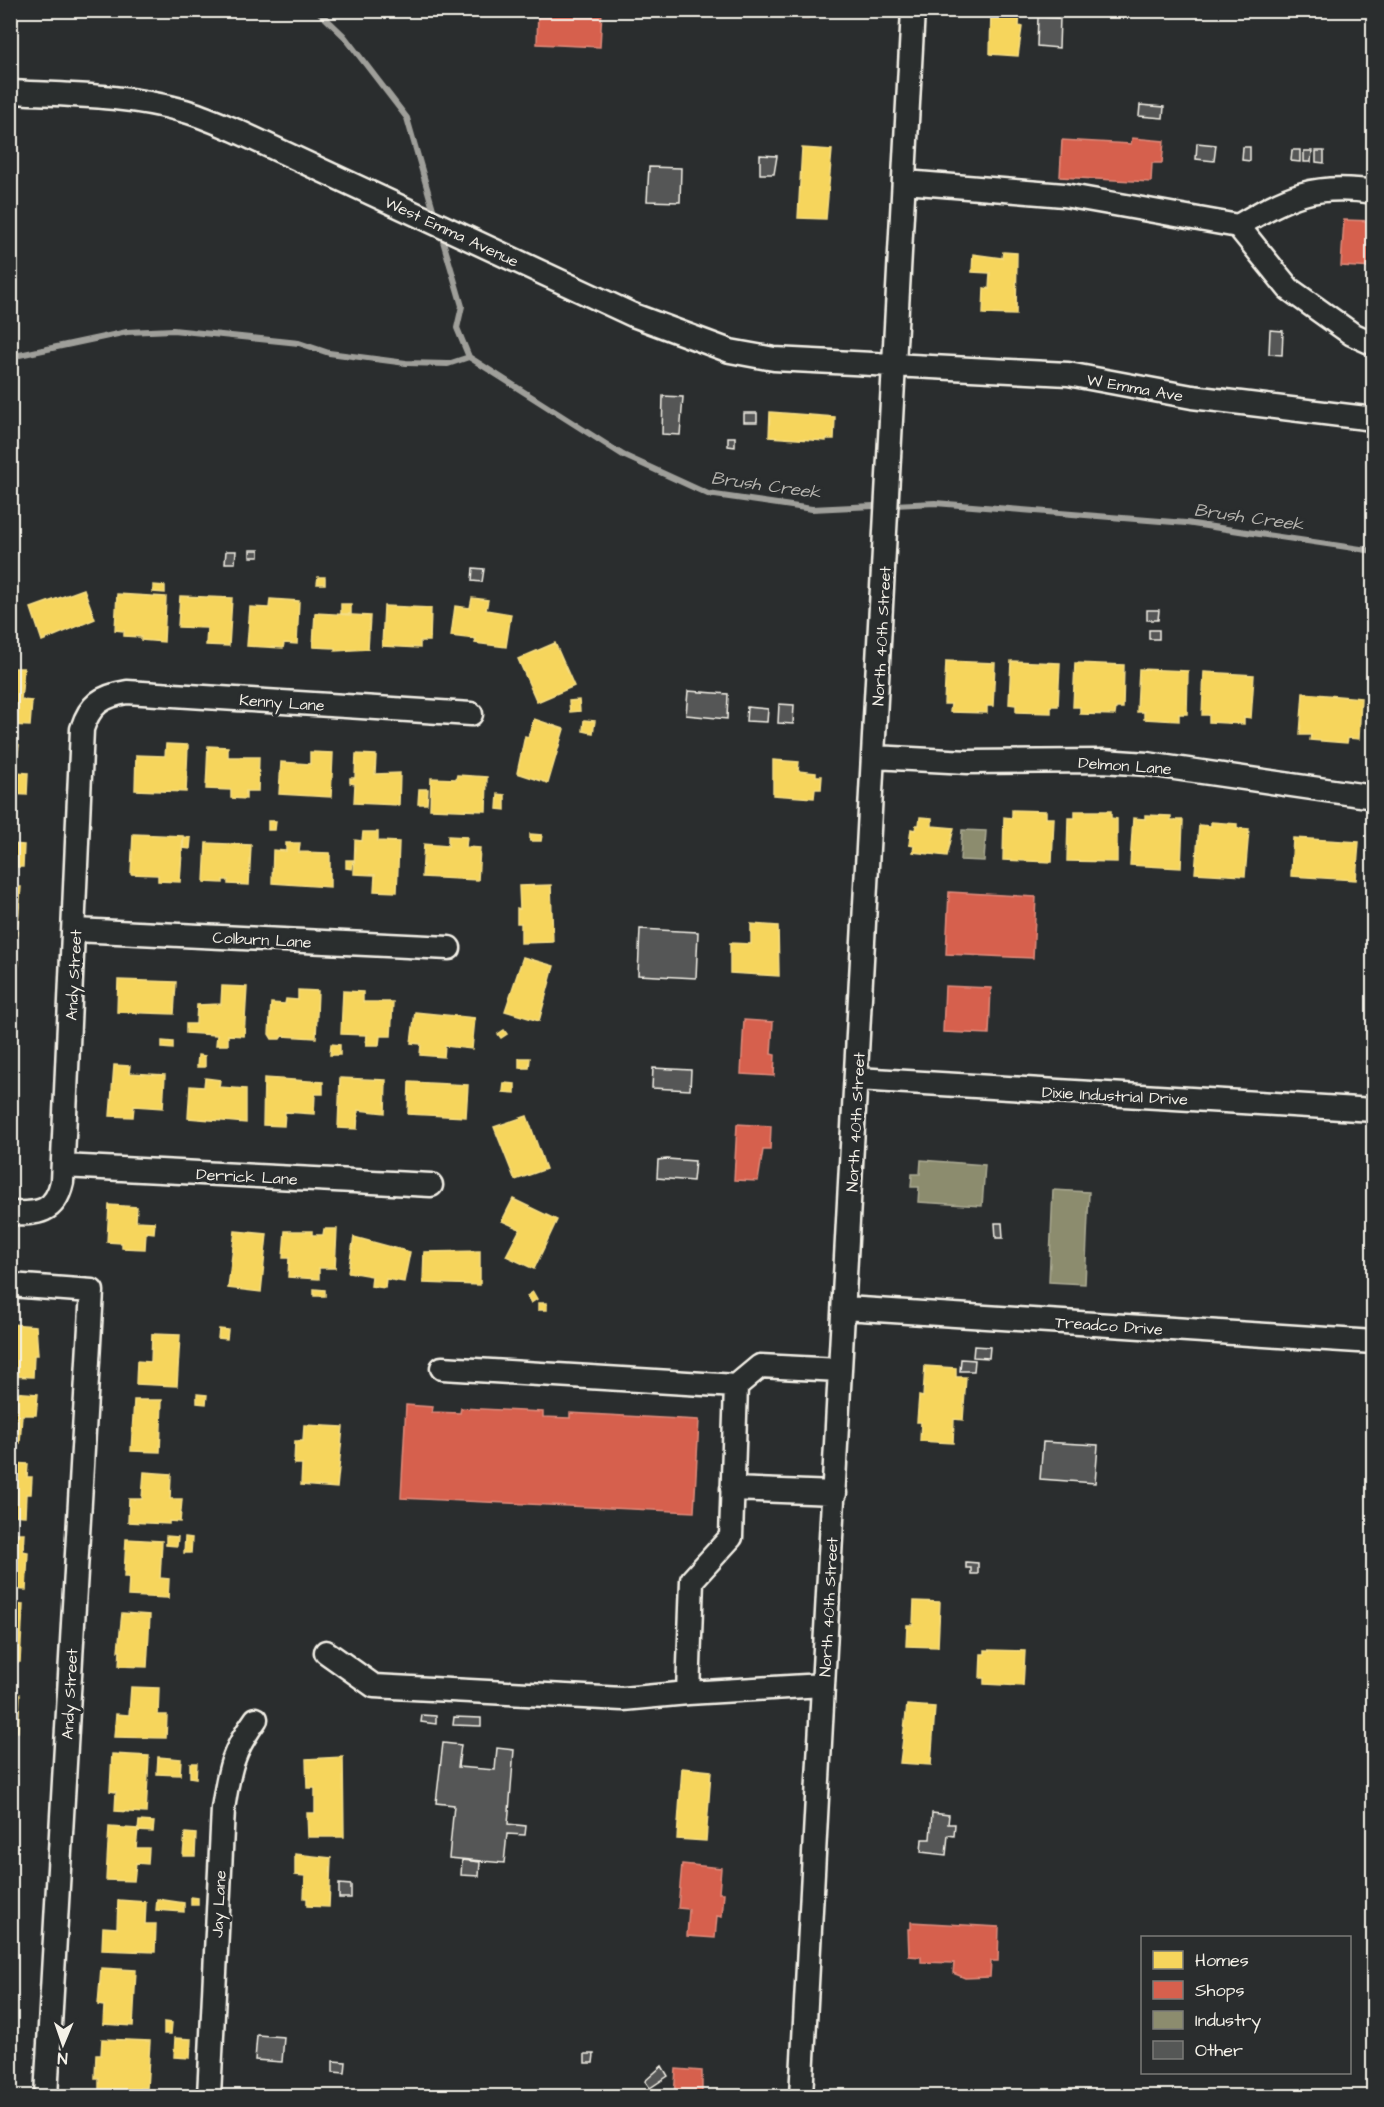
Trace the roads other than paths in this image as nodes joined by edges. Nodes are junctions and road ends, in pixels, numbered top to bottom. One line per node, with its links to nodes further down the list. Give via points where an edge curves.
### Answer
1 (913, 10): 3 (street, North 40th Street)
2 (10, 92): 7 (street, West Emma Avenue, via 146,102 187,111 633,315 730,351 774,359)
3 (905, 182): 5 (street, via 1064,195); 7 (street, North 40th Street)
4 (1374, 192): 5 (street, via 1318,190 1285,198)
5 (1238, 226): 6 (street, via 1289,289 1352,334)
6 (1374, 344)
7 (895, 365): 8 (street, W Emma Ave, via 1068,374 1192,397); 11 (street, North 40th Street)
8 (1374, 419)
9 (95, 702): 10 (street, Kenny Lane, via 127,692); 13 (street, Andy Street, via 82,729)
10 (471, 714)
11 (874, 757): 12 (street, Delmon Lane, via 1147,764); 15 (street, North 40th Street)
12 (1374, 797)
13 (75, 930): 14 (street, Colburn Lane); 17 (street, Andy Street)
14 (448, 948)
15 (857, 1079): 16 (street, Dixie Industrial Drive); 21 (street, North 40th Street)
16 (1374, 1110)
17 (63, 1167): 18 (street, Derrick Lane); 19 (street, Andy Street, via 59,1195 50,1206 37,1214)
18 (430, 1185)
19 (10, 1213)
20 (10, 1285): 32 (street, Andy Street, via 92,1291)
21 (845, 1308): 22 (street, Treadco Drive); 24 (street, North 40th Street)
22 (1374, 1342)
23 (442, 1368): 25 (street)
24 (840, 1370): 25 (street, via 760,1366); 27 (street, North 40th Street)
25 (736, 1386): 26 (street)
26 (732, 1490): 27 (street); 30 (street, via 731,1538 692,1580)
27 (835, 1493): 29 (street, North 40th Street)
28 (326, 1652): 30 (street, via 374,1686 623,1698)
29 (823, 1686): 30 (street); 34 (street, North 40th Street)
30 (688, 1693)
31 (256, 1719): 33 (street, Jay Lane, via 237,1744 228,1771 223,1809)
32 (46, 2097)
33 (209, 2097)
34 (801, 2097)

